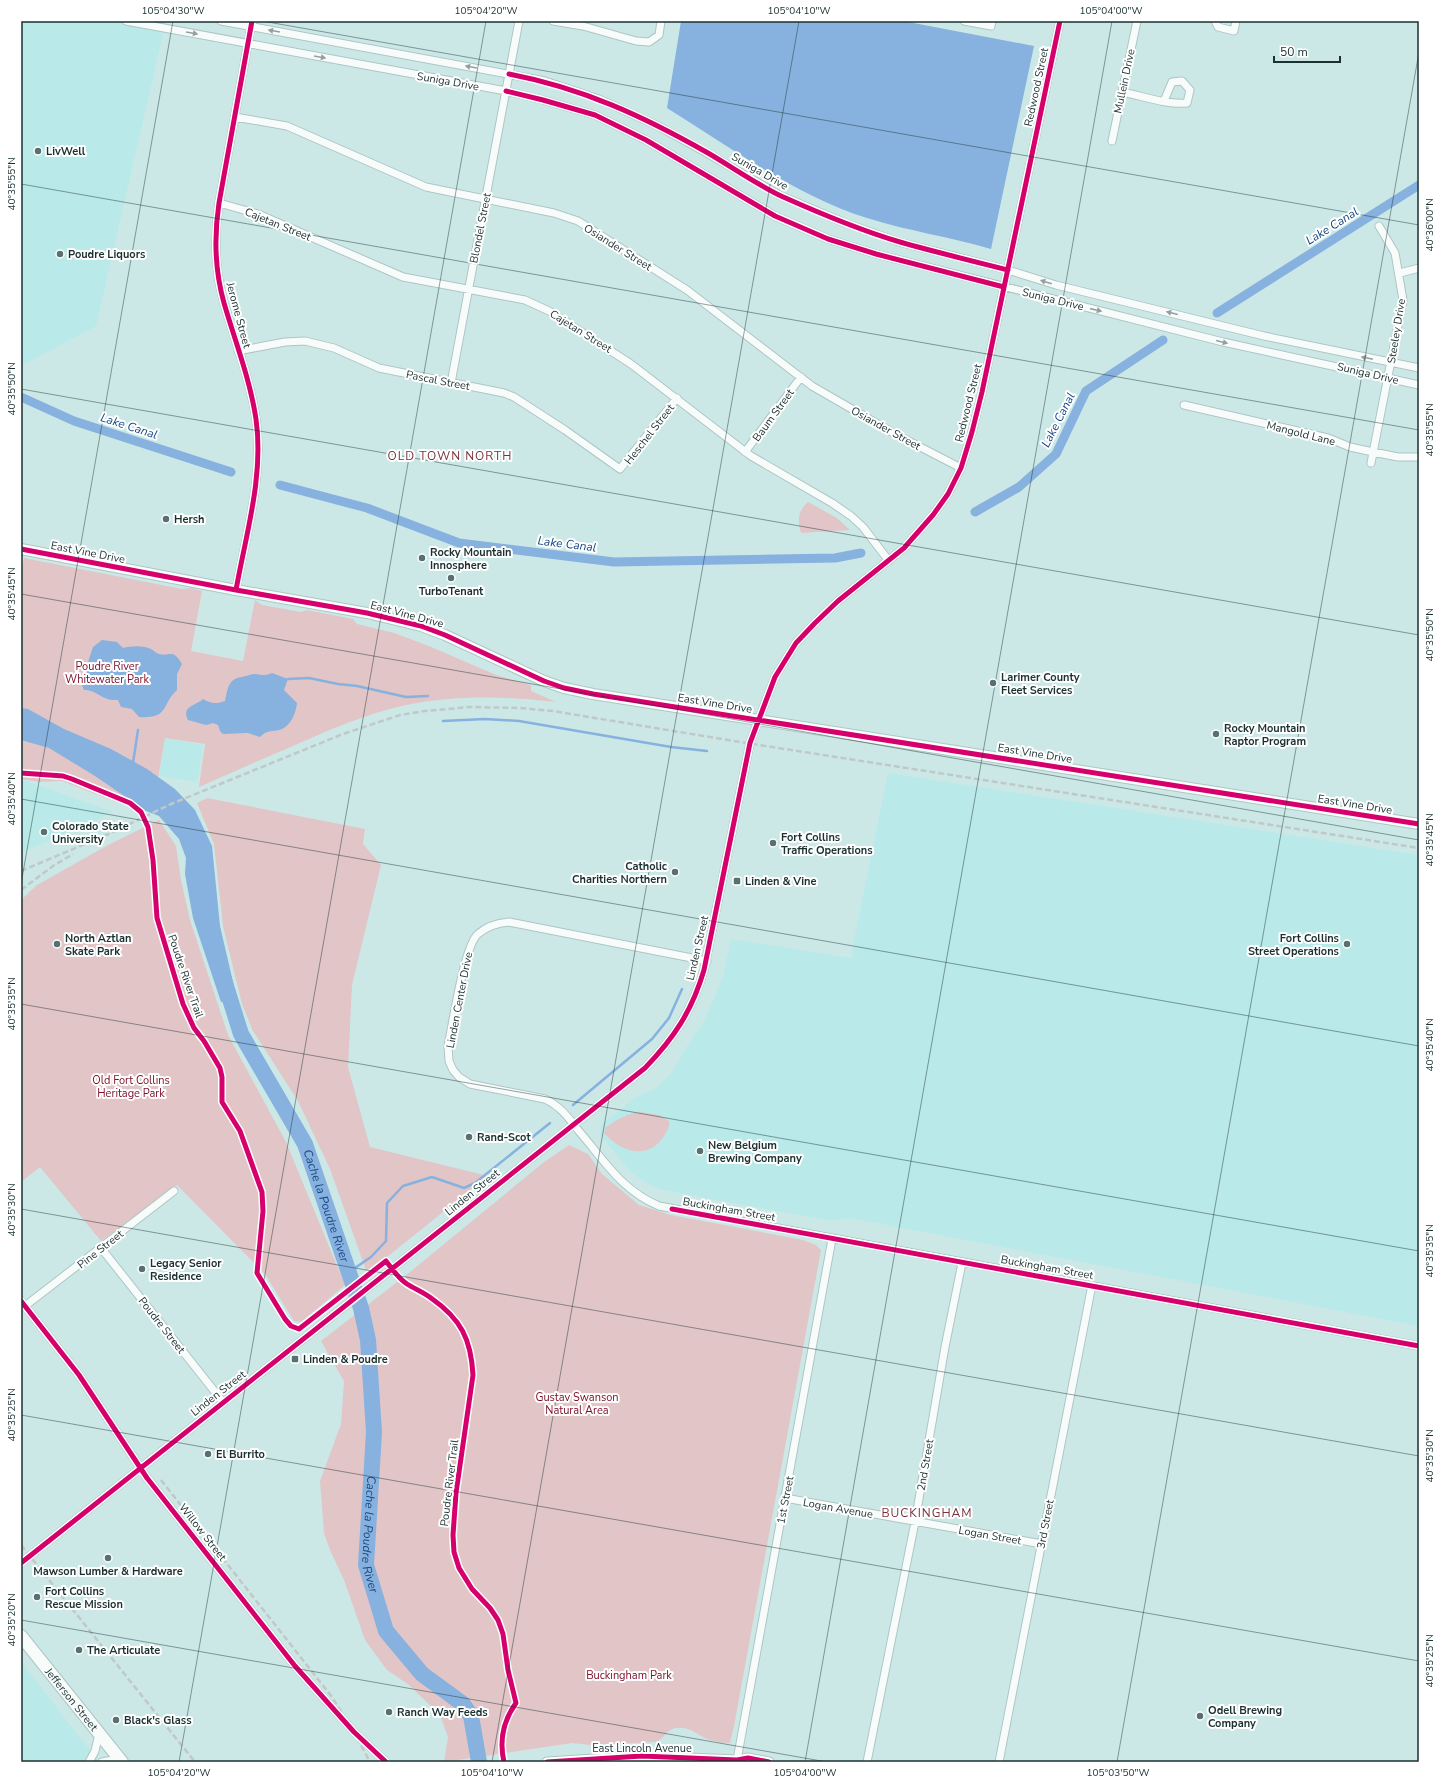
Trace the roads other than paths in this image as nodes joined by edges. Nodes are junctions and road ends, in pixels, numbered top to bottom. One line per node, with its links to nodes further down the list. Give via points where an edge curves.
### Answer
1 (126, 21): 13 (street, Suniga Drive, one-way to 13)
2 (221, 21): 12 (street, Suniga Drive)
3 (519, 21): 14 (street, Blondel Street)
4 (553, 21): 5 (street, via 583,26 636,42 650,42 659,35)
5 (661, 21)
6 (964, 21): 7 (street, via 991,26)
7 (992, 21)
8 (1060, 21): 24 (street, Redwood Street)
9 (1137, 21): 16 (street, Mullein Drive)
10 (1215, 21): 11 (street, via 1218,27 1234,31)
11 (1236, 21)
12 (252, 24): 13 (street, Jerome Street); 14 (street, Suniga Drive, one-way to 12)
13 (248, 44): 15 (street, Suniga Drive, one-way to 15); 18 (street, Jerome Street)
14 (509, 74): 15 (street, Blondel Street); 24 (street, Suniga Drive, via 545,81 599,99 672,134 779,195 845,223 899,242)
15 (506, 91): 20 (street, Blondel Street); 26 (street, Suniga Drive, via 595,115 646,140 775,216 828,239)
16 (1122, 92): 17 (street); 19 (street, Mullein Drive)
17 (1164, 101)
18 (235, 117): 20 (street, Osiander Street, via 287,126 426,187); 21 (street, Jerome Street)
19 (1112, 141)
20 (485, 200): 27 (street, Blondel Street); 31 (street, Osiander Street, via 554,213 578,221 684,288)
21 (219, 204): 27 (street, Cajetan Street, via 258,214 402,277); 28 (street, Jerome Street, via 216,231 219,282)
22 (1379, 226): 25 (street, Steeley Drive, via 1395,253)
23 (1419, 268): 25 (street)
24 (1008, 270): 26 (street, Redwood Street); 29 (street, Suniga Drive, one-way to 24, via 1241,330 1056,285)
25 (1400, 273): 29 (street, Steeley Drive, via 1403,300)
26 (1004, 287): 32 (street, Suniga Drive, one-way to 32, via 1223,342); 41 (street, Redwood Street, via 982,392)
27 (468, 290): 33 (street, Blondel Street); 35 (street, Cajetan Street, via 525,300 539,306 631,364)
28 (238, 351): 33 (street, Pascal Street, via 305,341 334,348 379,368); 45 (street, Jerome Street, via 253,399 258,448 255,488)
29 (1391, 363): 30 (street, Suniga Drive); 32 (street, Steeley Drive)
30 (1419, 368)
31 (801, 377): 37 (street, Baum Street); 41 (street, Osiander Street, via 895,434)
32 (1388, 378): 34 (street, Suniga Drive); 38 (street, Steeley Drive)
33 (451, 383): 42 (street, Pascal Street, via 514,397)
34 (1419, 385)
35 (677, 398): 37 (street, Cajetan Street); 42 (street, Heschel Street)
36 (1184, 405): 38 (street, Mangold Lane, via 1328,438 1350,447)
37 (745, 452): 44 (street, Cajetan Street, via 852,516)
38 (1373, 452): 39 (street, Mangold Lane, via 1398,457); 40 (street, Steeley Drive)
39 (1419, 457)
40 (1371, 463)
41 (960, 468): 44 (street, Redwood Street, via 948,494 933,515)
42 (620, 469)
43 (21, 549): 45 (main road, East Vine Drive)
44 (889, 561): 46 (street, Redwood Street, via 838,601 796,643 775,677)
45 (236, 590): 46 (main road, East Vine Drive, via 366,613 421,626 524,673 564,688)
46 (758, 720): 47 (main road, East Vine Drive); 48 (street, Linden Street, via 750,743)
47 (1419, 824)
48 (707, 961): 49 (street, Linden Street, via 693,1004 669,1042 645,1068); 49 (street, Linden Center Drive, via 509,922 490,926 477,934 467,951 448,1046 449,1061 453,1070 470,1084 551,1102)
49 (574, 1124): 51 (street, Buckingham Street, via 624,1185 646,1200 672,1209); 57 (street, Linden Street)
50 (174, 1191): 52 (street, Pine Street)
51 (832, 1239): 53 (street, Buckingham Street); 59 (street, 1st Street)
52 (101, 1248): 55 (street, Pine Street); 57 (street, Poudre Street)
53 (962, 1263): 54 (street, Buckingham Street); 60 (street, 2nd Street)
54 (1092, 1285): 56 (street, Buckingham Street); 61 (street, 3rd Street)
55 (23, 1304): 58 (street, Willow Street, via 79,1375)
56 (1419, 1346)
57 (223, 1402): 58 (street, Linden Street)
58 (141, 1468): 62 (street, Linden Street); 69 (street, Willow Street, via 295,1666 354,1732)
59 (785, 1498): 60 (street, Logan Avenue); 65 (street, 1st Street)
60 (915, 1522): 61 (street, Logan Street); 72 (street, 2nd Street)
61 (1042, 1544): 73 (street, 3rd Street)
62 (21, 1563)
63 (21, 1636): 64 (highway, Jefferson Street)
64 (99, 1733): 66 (street); 68 (highway, Jefferson Street)
65 (738, 1761): 70 (street, East Lincoln Avenue, via 642,1756); 71 (street, East Lincoln Avenue, via 748,1758)
66 (90, 1762)
67 (102, 1762): 68 (street)
68 (122, 1762)
69 (386, 1762)
70 (547, 1762)
71 (769, 1762)
72 (867, 1762)
73 (999, 1762)

